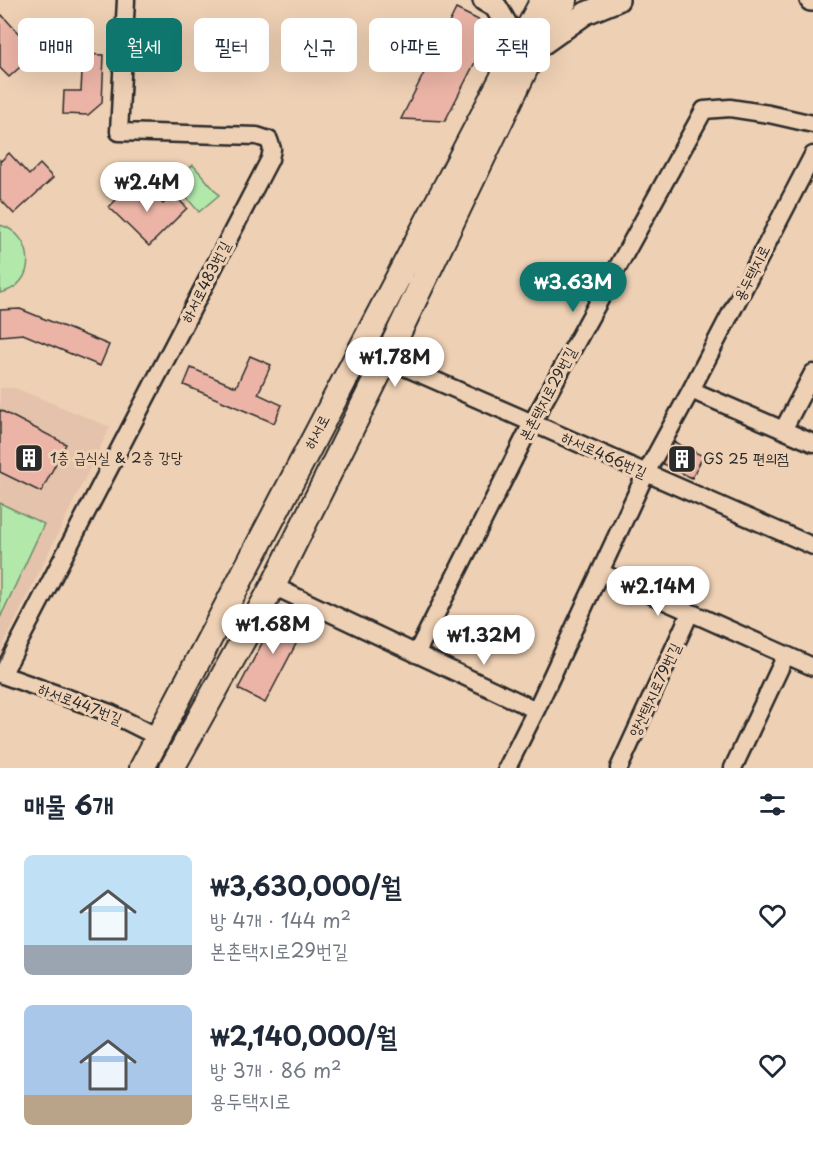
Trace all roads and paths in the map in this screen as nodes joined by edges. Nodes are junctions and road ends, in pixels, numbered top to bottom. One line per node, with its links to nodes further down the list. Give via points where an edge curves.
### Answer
1 (126, 0): 29 (street, 하서로483번길, via 119,132 257,136 269,140 272,149)
2 (484, 0): 6 (street)
3 (543, 0): 7 (main road, 하서로)
4 (565, 0): 8 (main road, 하서로)
5 (618, 0): 9 (street)
6 (502, 18)
7 (537, 18)
8 (550, 19)
9 (550, 35)
10 (513, 72): 14 (main road, 하서로)
11 (516, 72): 15 (main road, 하서로)
12 (813, 124): 18 (street, 본촌택지로29번길, via 730,108 704,110)
13 (813, 155): 17 (street, 용두택지로)
14 (361, 348): 15 (street, 하서로466번길); 31 (main road, 하서로)
15 (386, 359): 18 (street, 하서로466번길); 24 (main road, 하서로)
16 (813, 373): 19 (street)
17 (691, 390): 19 (street); 21 (street, 용두택지로)
18 (532, 423): 21 (street, 하서로466번길); 26 (street, 본촌택지로29번길)
19 (783, 430): 20 (street)
20 (813, 442)
21 (646, 473): 22 (street, 하서로466번길); 23 (street, 용두택지로)
22 (813, 546)
23 (600, 572): 25 (street); 30 (street, 용두택지로)
24 (273, 586): 26 (street); 33 (main road, 하서로)
25 (690, 613): 27 (street); 35 (street, 양산택지로79번길)
26 (416, 654): 30 (street)
27 (786, 655): 28 (street); 36 (street)
28 (813, 668)
29 (1, 675): 31 (street, 하서로447번길, via 110,713)
30 (536, 710): 34 (street, 용두택지로)
31 (158, 737): 32 (main road, 하서로)
32 (142, 768)
33 (172, 768)
34 (507, 768)
35 (619, 768)
36 (733, 768)

